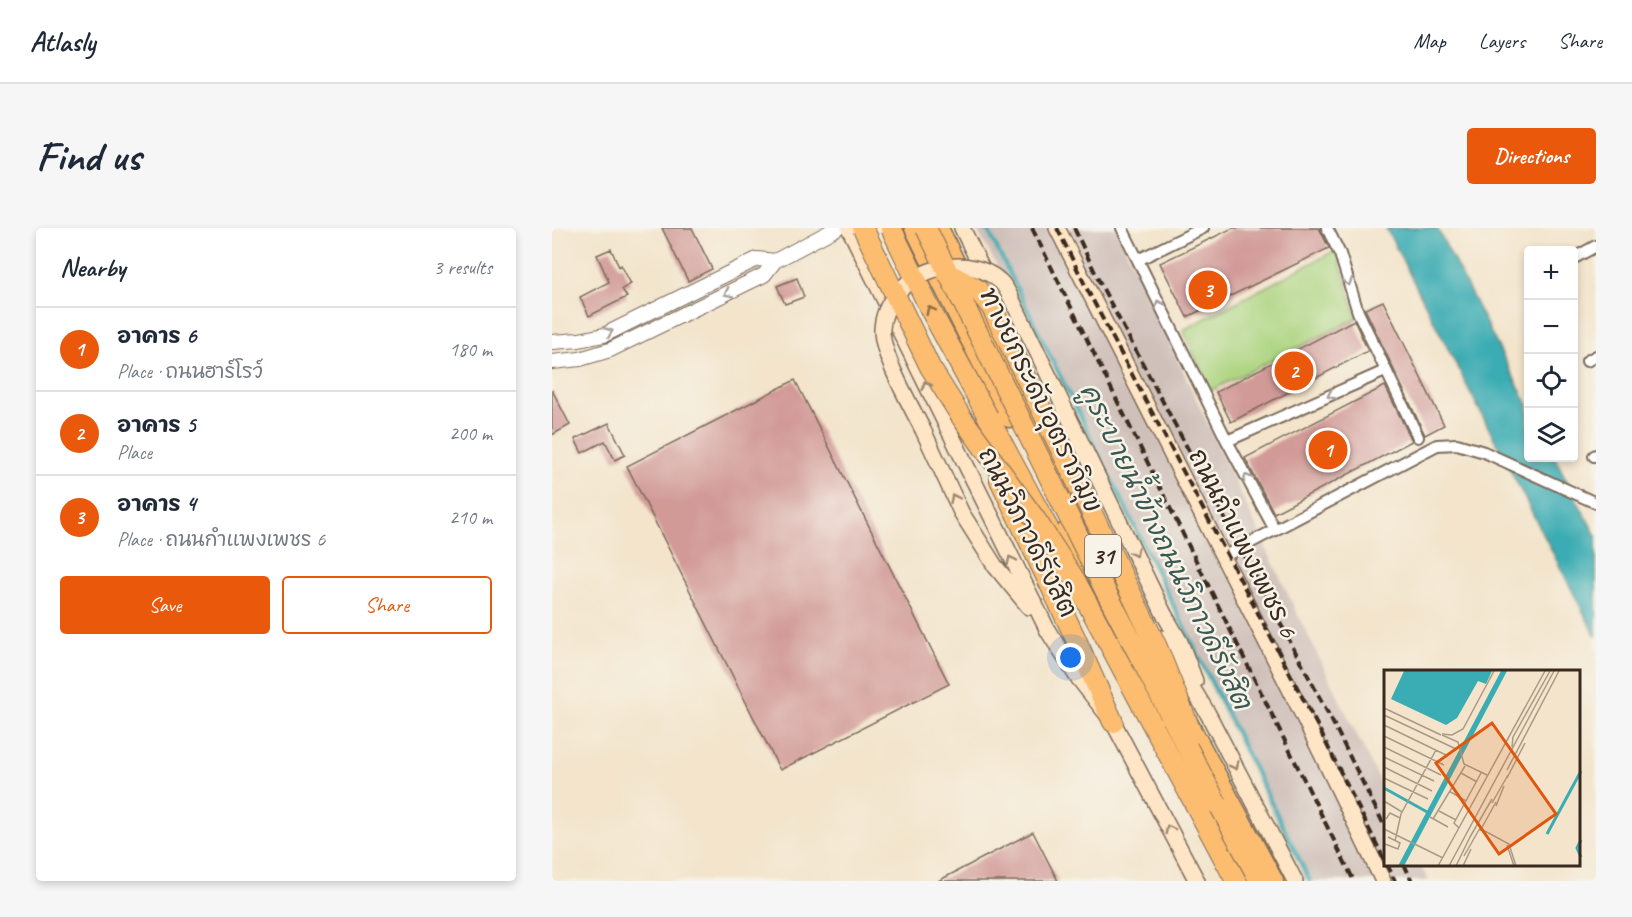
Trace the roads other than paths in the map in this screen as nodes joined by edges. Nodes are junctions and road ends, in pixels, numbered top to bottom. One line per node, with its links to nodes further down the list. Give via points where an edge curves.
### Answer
1 (837, 228): 16 (street)
2 (849, 228): 27 (main road, ถนนวิภาวดีรังสิต, one-way to 2)
3 (863, 228): 26 (highway, ทางยกระดับอุตราภิมุข, bridge, via 930,367); 29 (highway, via 912,311 1014,507)
4 (891, 228): 26 (highway, ทางยกระดับอุตราภิมุข / 31, one-way to 4, bridge, via 931,311)
5 (914, 228): 32 (highway, ถนนวิภาวดีรังสิต / 31, via 1067,534 1186,805)
6 (926, 228): 30 (highway, ทางยกระดับอุตราภิมุข / 31, bridge, via 1104,590)
7 (939, 228): 35 (highway, 31, via 1169,686)
8 (962, 228): 28 (main road, 31, via 1169,652)
9 (1057, 228): 25 (main road, ถนนกำแพงเพชร 6)
10 (1122, 228): 15 (street)
11 (1203, 228): 15 (street)
12 (1327, 228): 20 (street, one-way to 20, via 1340,254 1353,301)
13 (1596, 246): 14 (street)
14 (1578, 256)
15 (1138, 260): 22 (street, one-way to 15)
16 (775, 261): 18 (street, one-way to 16, via 604,335 757,259); 19 (street, one-way to 19, via 764,275 610,350)
17 (935, 270): 27 (main road, one-way to 17, bridge, via 995,566 961,512 884,345 882,328 888,307 900,288); 28 (main road, one-way to 28, bridge, via 970,266 1002,283 1180,642); 30 (highway, bridge, via 951,274 977,290 992,308 1157,647)
18 (552, 342)
19 (552, 363)
20 (1385, 371): 21 (street); 22 (street, one-way to 22)
21 (1418, 437)
22 (1227, 441): 24 (street, one-way to 22)
23 (1596, 503): 24 (street, via 1484,452 1444,444)
24 (1275, 530): 25 (street)
25 (1223, 556): 37 (main road, ถนนกำแพงเพชร 6)
26 (1075, 580): 33 (highway, ทางยกระดับอุตราภิมุข / 31, bridge)
27 (1048, 631): 29 (main road, ถนนวิภาวดีรังสิต)
28 (1208, 714): 36 (main road, 31, one-way to 36)
29 (1113, 722): 31 (main road, ถนนวิภาวดีรังสิต, one-way to 29)
30 (1217, 804): 34 (highway, ทางยกระดับอุตราภิมุข / 31)
31 (1197, 881)
32 (1227, 881)
33 (1236, 881)
34 (1260, 881)
35 (1274, 881)
36 (1295, 881)
37 (1383, 881)

